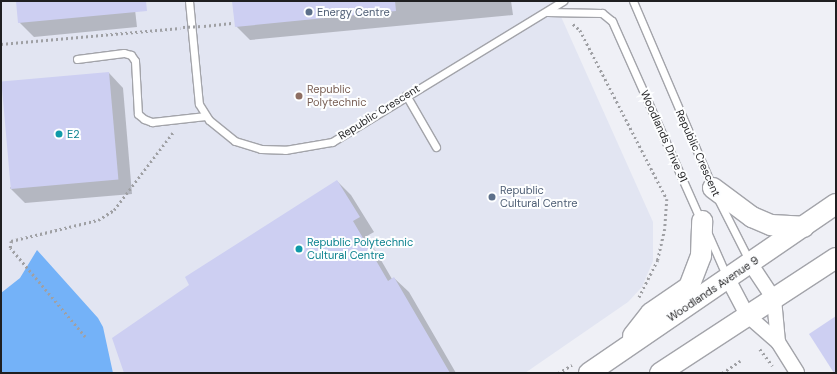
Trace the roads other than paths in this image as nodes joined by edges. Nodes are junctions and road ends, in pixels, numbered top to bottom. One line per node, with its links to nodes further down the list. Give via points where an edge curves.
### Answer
1 (189, 1): 7 (lane, Republic Crescent, via 199,104)
2 (563, 1): 4 (lane, Republic Crescent)
3 (633, 1): 9 (lane, Republic Crescent)
4 (544, 12): 6 (lane, Republic Crescent); 11 (lane, Woodlands Drive 91, via 602,13 612,21)
5 (77, 59): 7 (lane, via 131,55 135,60 138,114 152,122)
6 (406, 95): 7 (lane, Republic Crescent, via 332,142 309,148 261,149 235,141); 8 (lane)
7 (206, 116)
8 (436, 147)
9 (713, 188): 12 (main road, via 752,217 771,225); 14 (lane, Republic Crescent)
10 (836, 204): 12 (main road, Woodlands Avenue 9)
11 (702, 221): 15 (lane, Woodlands Drive 91); 19 (main road, via 701,256 689,288 651,313)
12 (804, 227): 14 (main road, Woodlands Avenue 9)
13 (836, 258): 16 (main road)
14 (750, 263): 15 (main road, Woodlands Avenue 9); 16 (street, Republic Crescent)
15 (728, 279): 17 (street, Woodlands Drive 91); 19 (main road, Woodlands Avenue 9)
16 (774, 299): 17 (main road); 18 (street)
17 (747, 315): 18 (street); 21 (main road)
18 (778, 342): 22 (street)
19 (622, 350): 20 (main road, Woodlands Avenue 9)
20 (583, 367)
21 (660, 373)
22 (797, 373)

